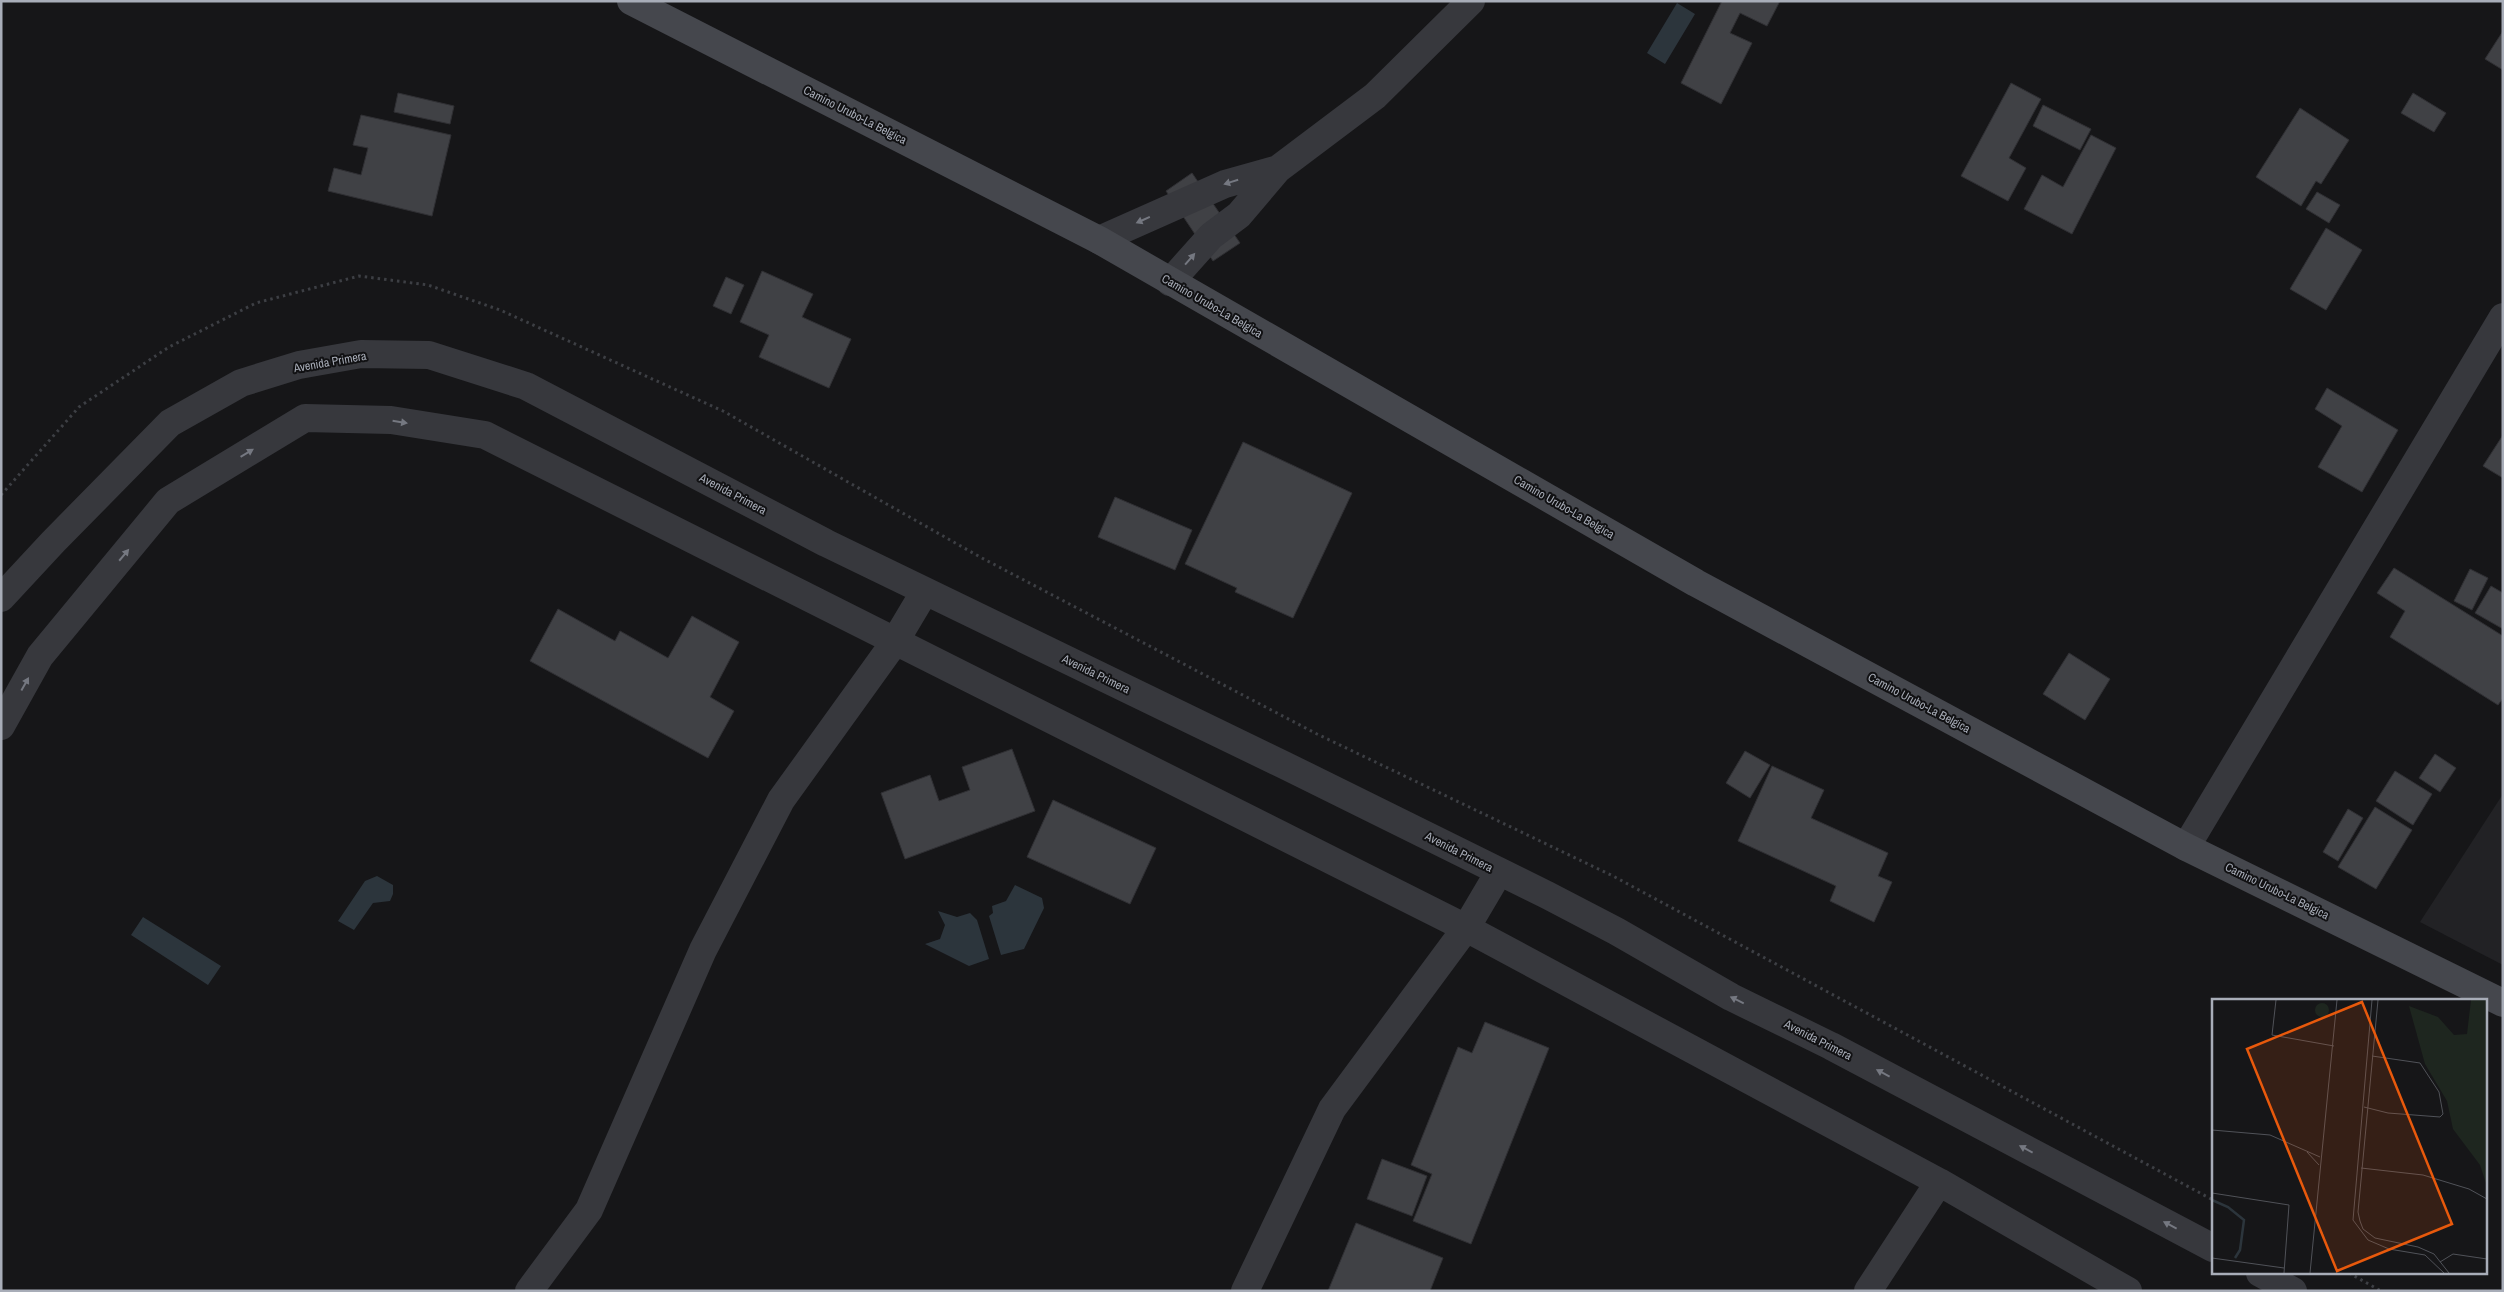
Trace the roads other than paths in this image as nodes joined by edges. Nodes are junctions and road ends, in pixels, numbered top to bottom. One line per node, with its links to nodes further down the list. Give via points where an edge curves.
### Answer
1 (631, 1): 4 (main road, Camino Urubo-La Belgica)
2 (1472, 1): 3 (street, via 1375,96)
3 (1278, 169): 4 (street, one-way to 4, via 1225,184); 5 (street, one-way to 3, via 1211,236 1239,215)
4 (1099, 240): 5 (main road, Camino Urubo-La Belgica)
5 (1170, 282): 11 (main road, Camino Urubo-La Belgica, via 1696,583)
6 (2503, 317): 11 (street)
7 (925, 591): 8 (street, Avenida Primera, via 826,543 526,386 429,355 361,354 299,365 241,383 170,423); 9 (street); 12 (street, Avenida Primera)
8 (1, 598)
9 (894, 643): 10 (street, one-way to 9, via 40,656 168,501 305,418 391,420 485,435); 13 (street); 18 (street, via 781,800 703,950 589,1210)
10 (1, 726)
11 (2186, 847): 14 (main road, Camino Urubo-La Belgica)
12 (1499, 872): 13 (street); 16 (street, Avenida Primera, one-way to 12, via 1831,1046 1731,997 1616,931)
13 (1466, 928): 15 (street); 19 (street, via 1332,1109)
14 (2503, 1003)
15 (1939, 1182): 20 (street); 21 (street)
16 (2212, 1247)
17 (2262, 1274): 22 (street)
18 (529, 1291)
19 (1246, 1291)
20 (1868, 1291)
21 (2128, 1291)
22 (2293, 1291)

